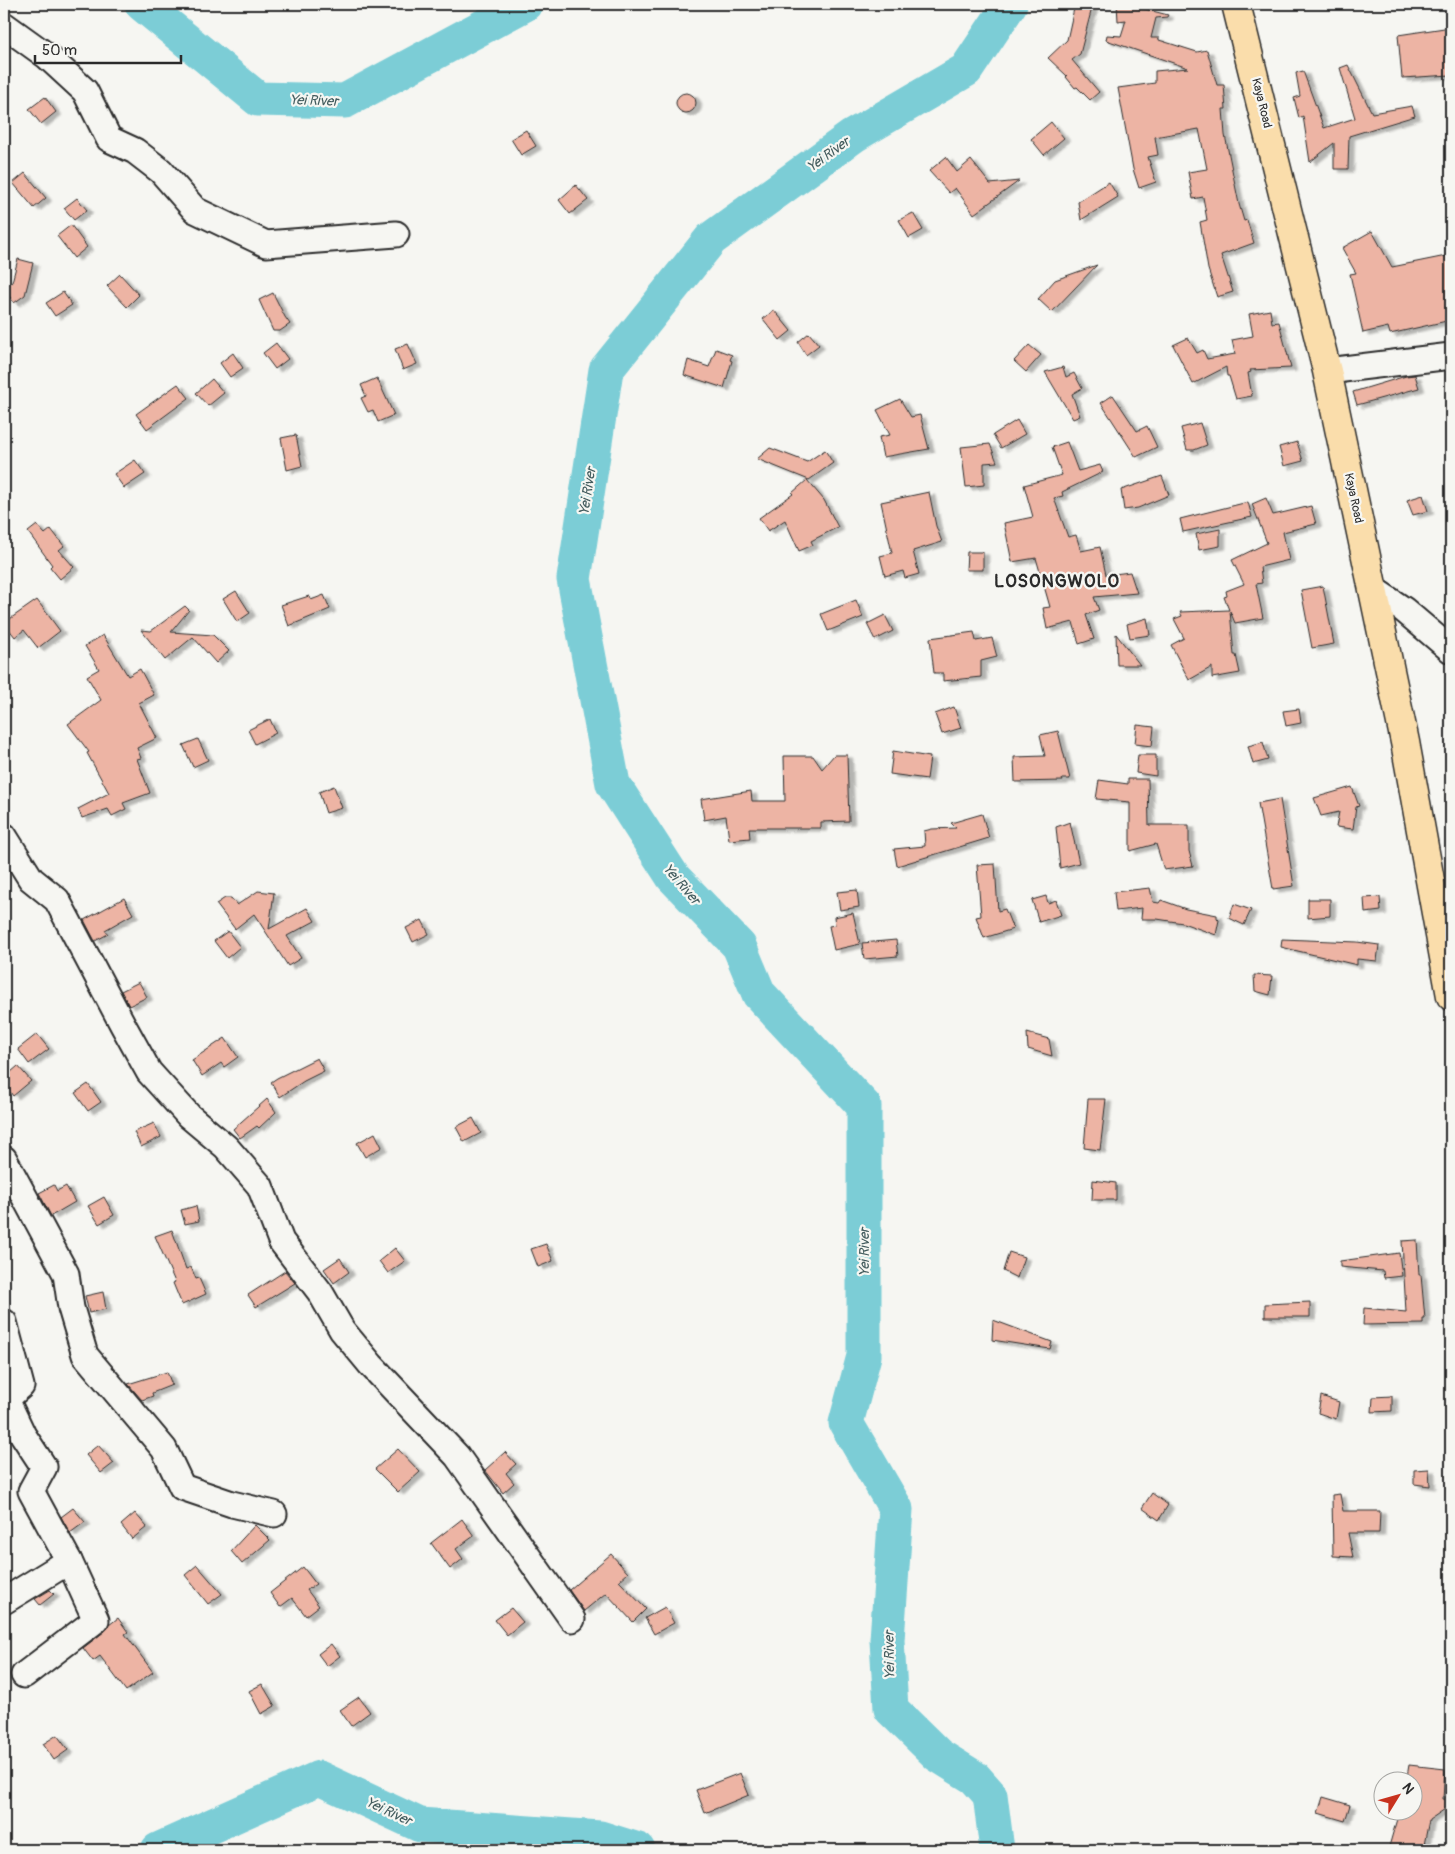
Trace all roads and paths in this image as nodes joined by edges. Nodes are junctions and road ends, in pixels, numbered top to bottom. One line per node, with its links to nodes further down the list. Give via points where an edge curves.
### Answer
1 (1236, 4): 5 (main road, Kaya Road)
2 (4, 25): 3 (street, via 47,56 85,91 109,139 135,151 160,171 195,210 266,244)
3 (396, 234)
4 (1451, 356): 5 (street)
5 (1328, 372): 6 (main road, Kaya Road)
6 (1373, 589): 7 (street, via 1404,610); 9 (main road, Kaya Road, via 1407,751)
7 (1451, 650)
8 (4, 836): 15 (street, via 30,879 57,900 150,1072 189,1116 226,1147 260,1186 282,1241 320,1292 342,1330 457,1456)
9 (1451, 996)
10 (5, 1167): 12 (street, via 66,1274 71,1308 85,1355 164,1449 182,1486 232,1504)
11 (4, 1322): 13 (street, via 21,1386 6,1399 23,1435 44,1467 31,1490)
12 (274, 1514)
13 (70, 1561): 14 (street); 16 (street, via 96,1620)
14 (4, 1601)
15 (572, 1618)
16 (24, 1675)

